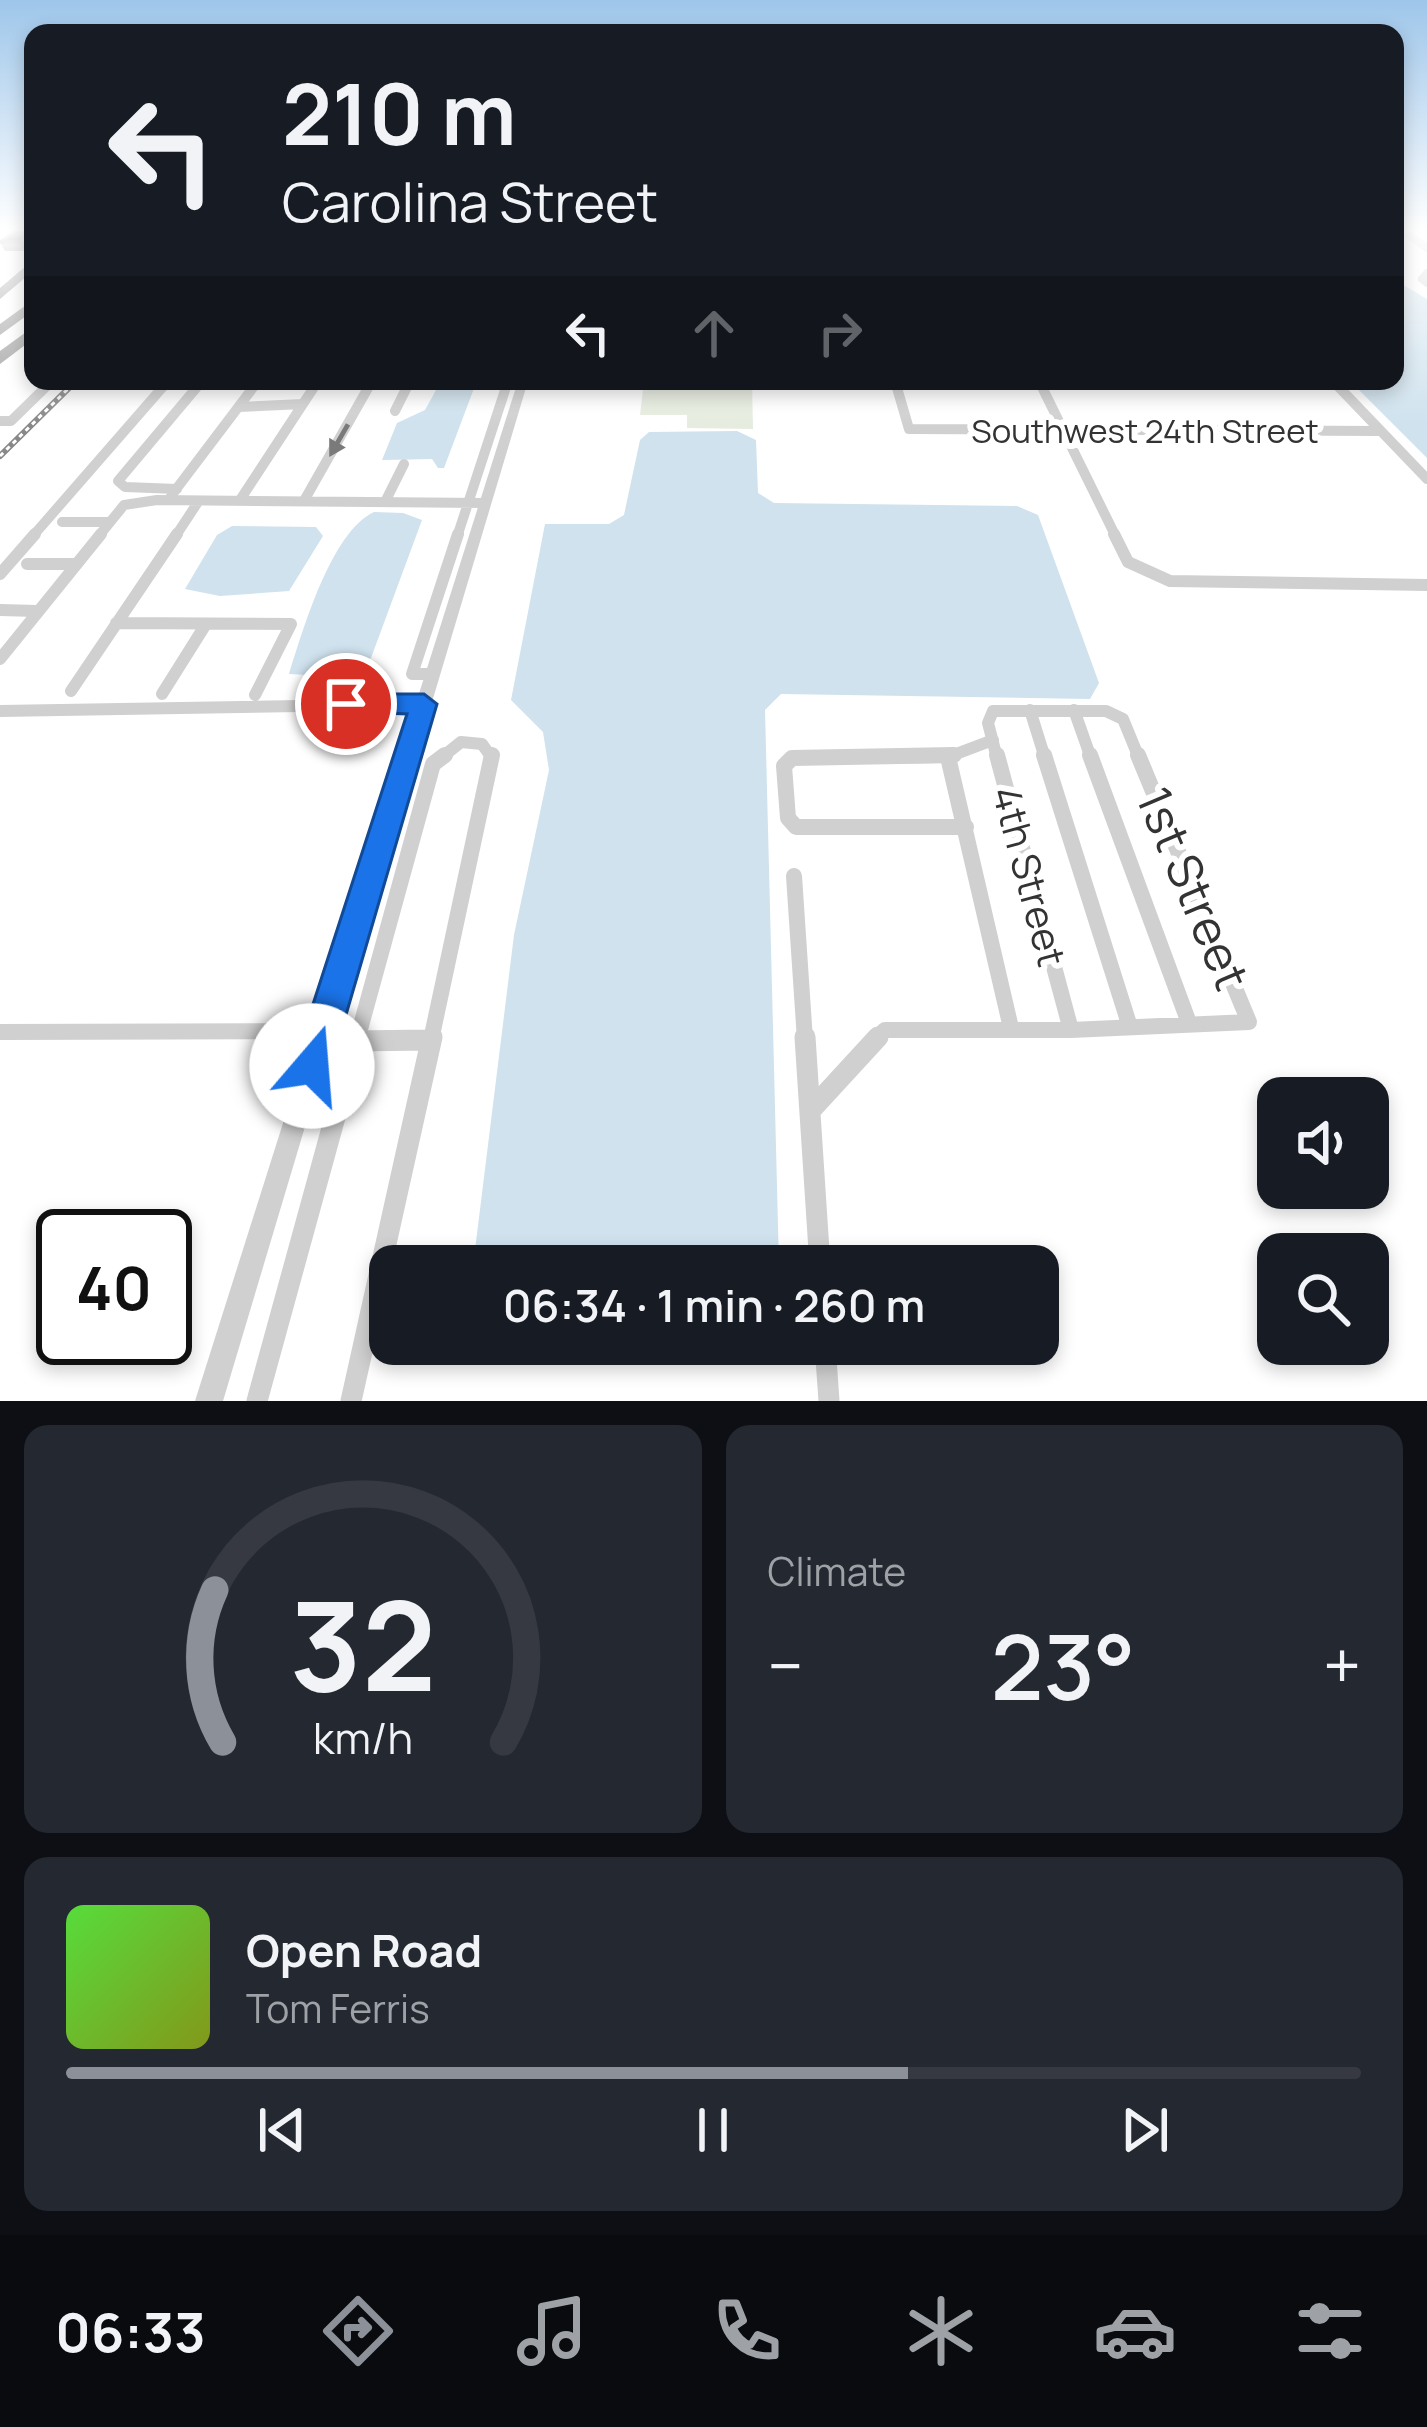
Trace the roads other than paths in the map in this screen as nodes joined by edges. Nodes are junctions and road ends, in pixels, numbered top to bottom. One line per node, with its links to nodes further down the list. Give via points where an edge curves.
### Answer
1 (24, 307): 3 (highway)
2 (24, 307): 3 (highway)
3 (0, 327)
4 (24, 338): 5 (highway)
5 (0, 358)
6 (43, 390): 21 (street, via 11,422)
7 (161, 390): 33 (street)
8 (194, 390): 26 (street, via 118,481)
9 (251, 390): 19 (street)
10 (313, 390): 18 (street)
11 (367, 390): 27 (street, one-way to 27)
12 (405, 390): 20 (street)
13 (506, 390): 32 (street)
14 (520, 390): 32 (street)
15 (898, 390): 22 (street, Southwest 24th Street, via 909,430)
16 (1044, 390): 22 (street)
17 (1342, 390): 23 (street)
18 (303, 404): 19 (street); 29 (street)
19 (239, 407): 26 (street)
20 (394, 411)
21 (0, 422)
22 (1065, 431): 23 (street, Southwest 24th Street); 38 (street, via 1128,562 1148,574 1170,581)
23 (1381, 431): 25 (street)
24 (404, 464): 30 (street)
25 (1427, 479)
26 (177, 489): 28 (street)
27 (305, 499): 29 (street); 30 (street)
28 (168, 500): 31 (street); 34 (street, via 124,505)
29 (240, 500): 31 (street)
30 (386, 500): 32 (street)
31 (198, 502): 41 (street)
32 (476, 502): 47 (street)
33 (55, 521): 34 (street); 37 (street)
34 (109, 522): 36 (street)
35 (27, 564): 36 (street)
36 (77, 564): 40 (street)
37 (0, 574)
38 (1427, 585)
39 (0, 610): 40 (street)
40 (38, 611): 43 (street)
41 (116, 623): 42 (street); 44 (street)
42 (206, 624): 45 (street); 46 (street, via 290,625)
43 (0, 659)
44 (71, 691)
45 (162, 694)
46 (255, 694)
47 (424, 704): 50 (street); 59 (street)
48 (1030, 710): 49 (street, 1st Street); 51 (street, 1st Street, via 993,711); 56 (street)
49 (1074, 710): 55 (street); 55 (street, 1st Street, via 1123,719 1249,1022)
50 (0, 711)
51 (990, 732): 52 (street, 1st Street); 58 (street, 4th Street)
52 (948, 757): 53 (street); 53 (street, 1st Street, via 791,758 784,766 788,818 812,831)
53 (966, 827): 57 (street)
54 (794, 876): 63 (street)
55 (1189, 1023): 56 (street, 1st Street)
56 (1130, 1027): 58 (street, 1st Street)
57 (1011, 1028): 58 (street, 1st Street); 63 (street, 1st Street, via 885,1030)
58 (1071, 1030)
59 (324, 1031): 60 (street); 66 (street)
60 (0, 1032)
61 (428, 1040): 62 (street); 62 (street, via 492,755 482,744 461,742 433,764); 68 (street)
62 (354, 1041): 67 (street)
63 (809, 1111): 64 (street)
64 (819, 1245)
65 (826, 1365): 69 (street)
66 (209, 1401)
67 (257, 1401)
68 (351, 1401)
69 (829, 1401)

